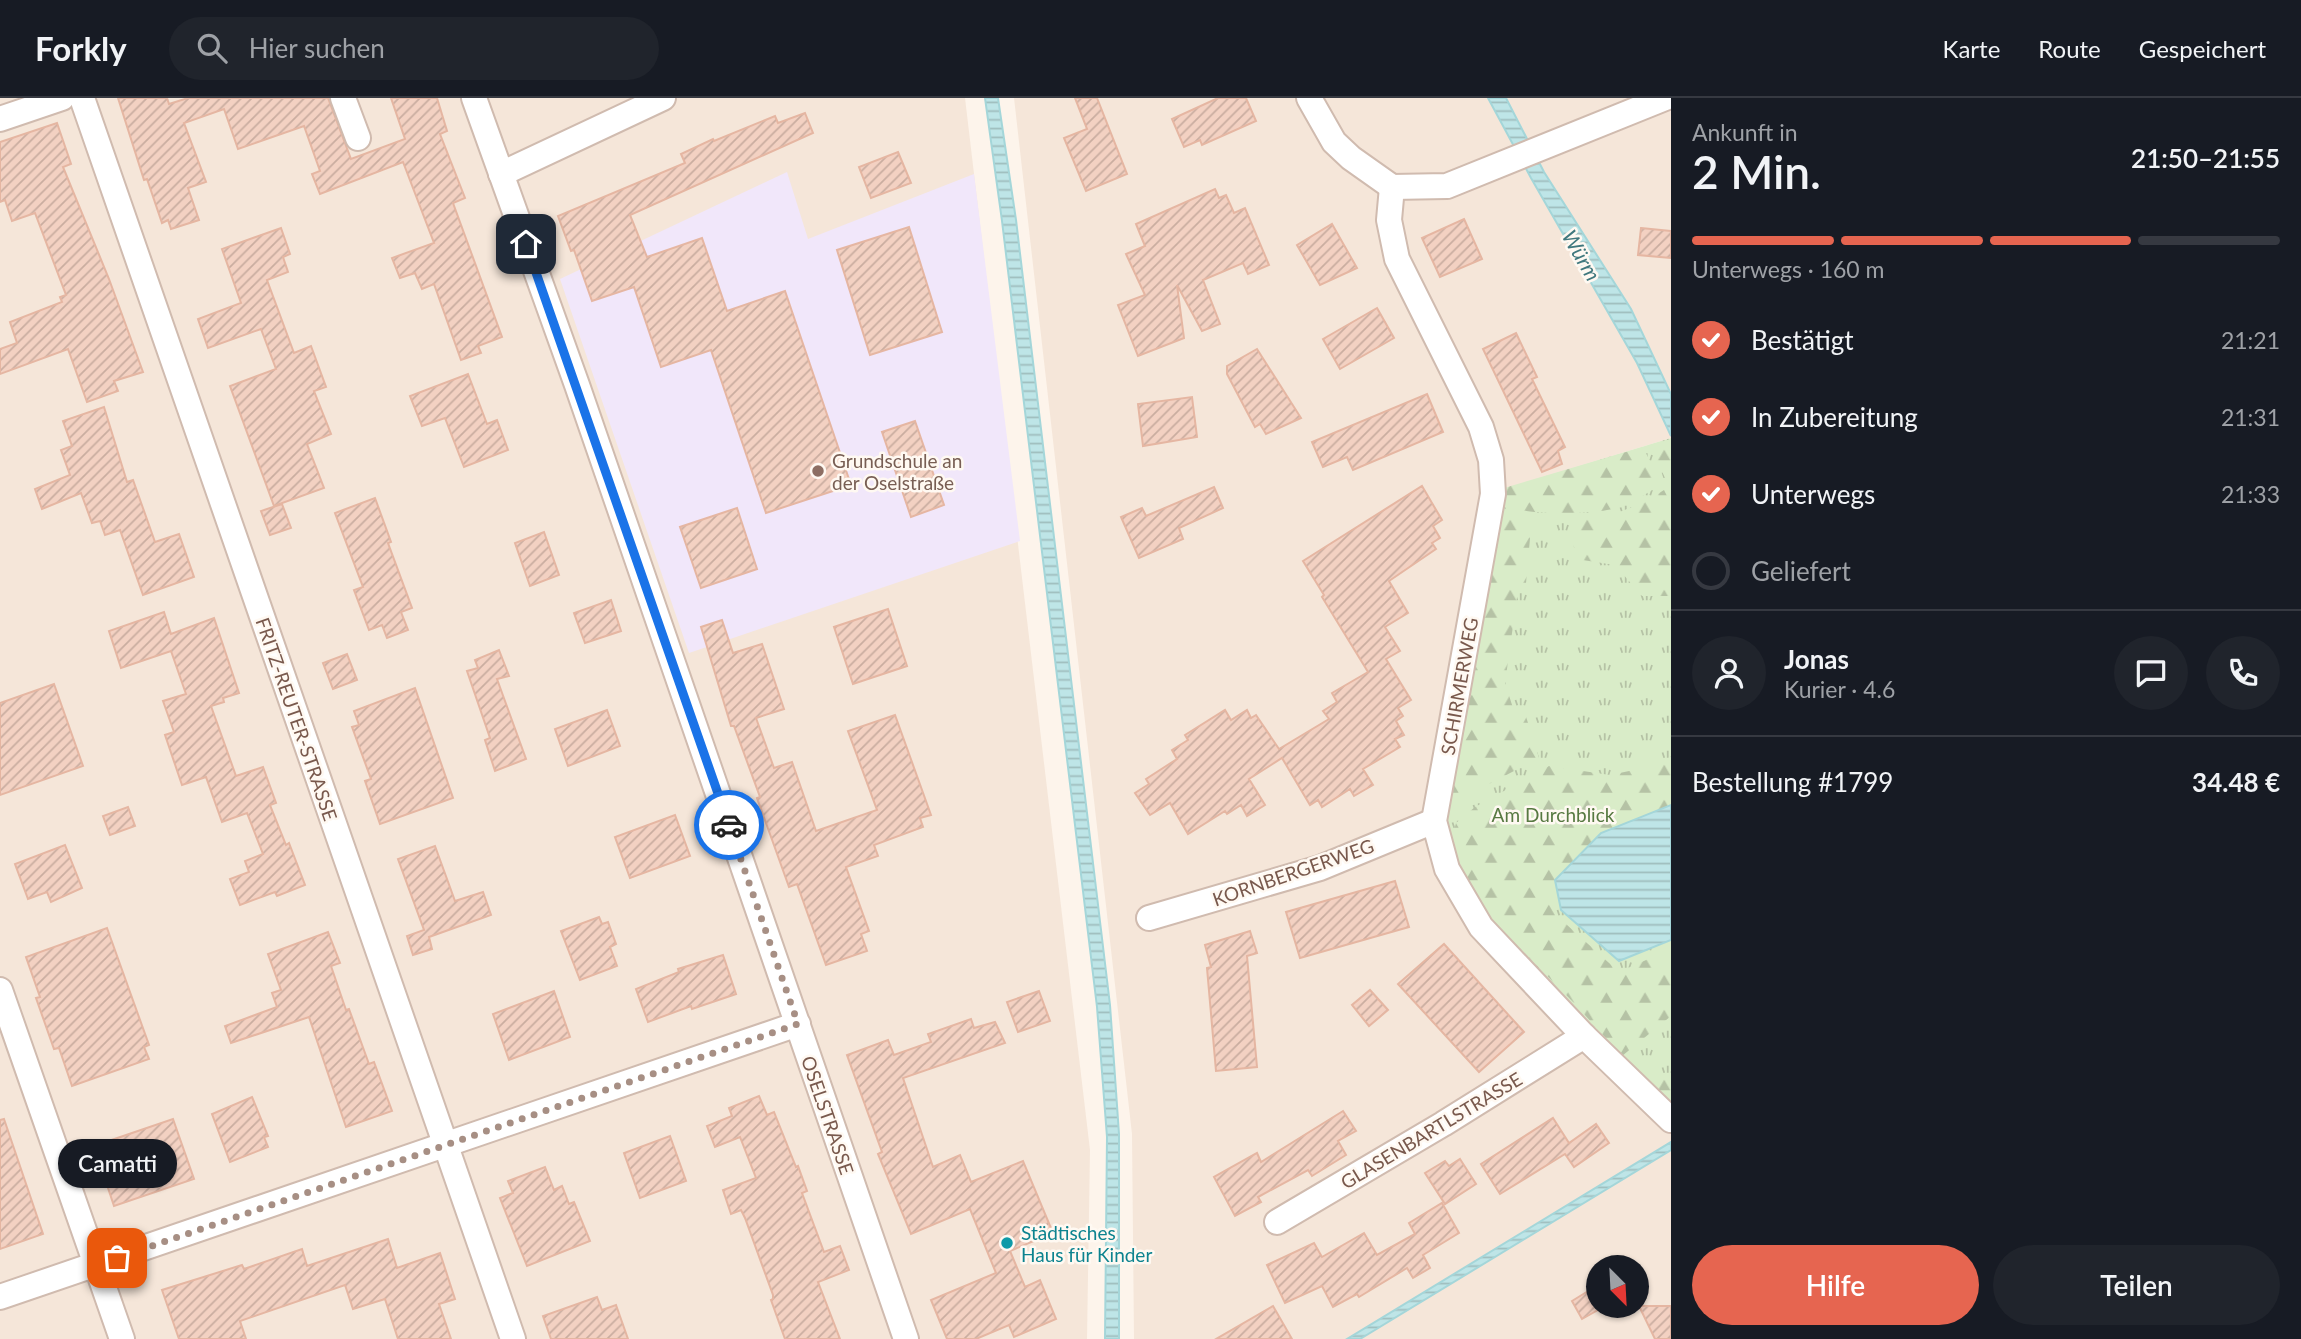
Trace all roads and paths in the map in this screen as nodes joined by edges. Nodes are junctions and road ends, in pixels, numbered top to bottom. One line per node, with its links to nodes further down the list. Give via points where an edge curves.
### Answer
1 (62, 98): 8 (street)
2 (82, 98): 18 (street, FRITZ-REUTER-STRASSE)
3 (343, 98): 9 (street)
4 (474, 98): 10 (street, OSELSTRASSE)
5 (663, 98): 10 (street)
6 (1308, 98): 11 (street, via 1334,142)
7 (1665, 98): 11 (street, via 1447,186)
8 (0, 120)
9 (358, 138)
10 (501, 174): 15 (street, OSELSTRASSE)
11 (1392, 187): 12 (street, SCHIRMERWEG, via 1389,220 1397,259 1481,428 1492,460 1493,495)
12 (1434, 821): 13 (street, KORNBERGERWEG, via 1320,868); 16 (street, SCHIRMERWEG, via 1447,869 1481,928)
13 (1149, 918)
14 (0, 989): 20 (street)
15 (798, 1024): 18 (street); 24 (street, OSELSTRASSE)
16 (1584, 1036): 17 (street, SCHIRMERWEG); 19 (street, GLASENBARTLSTRASSE)
17 (1671, 1120)
18 (445, 1144): 20 (street); 23 (street, FRITZ-REUTER-STRASSE)
19 (1277, 1222)
20 (96, 1266): 21 (street); 22 (street)
21 (0, 1297)
22 (122, 1339)
23 (513, 1339)
24 (906, 1339)

